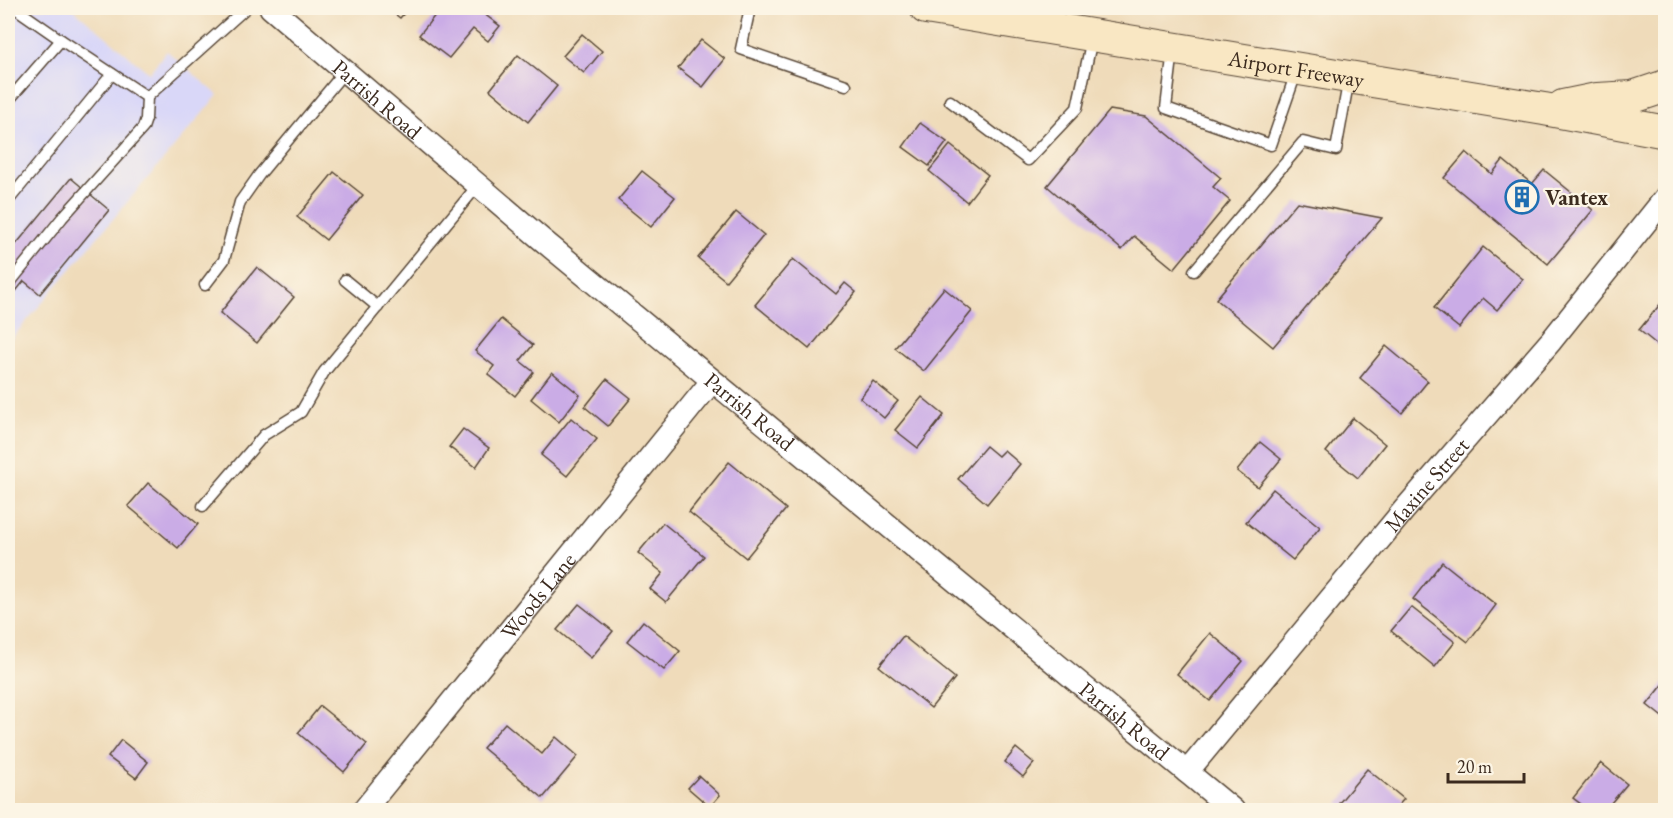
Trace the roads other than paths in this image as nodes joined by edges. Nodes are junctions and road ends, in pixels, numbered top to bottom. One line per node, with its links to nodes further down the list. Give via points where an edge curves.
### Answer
1 (15, 8): 7 (lane)
2 (246, 8): 15 (lane)
3 (271, 8): 10 (street, Parrish Road)
4 (750, 8): 13 (lane, via 741,49)
5 (926, 8): 6 (main road, Airport Freeway)
6 (1093, 36): 8 (main road, Airport Freeway); 16 (lane, via 1077,108 1028,160)
7 (61, 40): 11 (lane); 17 (lane)
8 (1173, 49): 9 (main road, Airport Freeway); 9 (lane, via 1166,108 1271,145)
9 (1297, 70): 12 (main road, Airport Freeway)
10 (345, 71): 20 (street, Parrish Road); 26 (lane, via 240,202 224,260)
11 (112, 74): 15 (lane); 22 (lane)
12 (1349, 78): 18 (main road, Airport Freeway); 23 (lane, via 1335,150 1303,142)
13 (846, 85)
14 (1665, 86): 18 (main road, via 1633,97)
15 (147, 97): 25 (lane, via 143,128)
16 (950, 100)
17 (8, 101)
18 (1544, 109): 19 (main road, Airport Freeway)
19 (1665, 132)
20 (478, 185): 27 (lane); 28 (street, Parrish Road)
21 (1665, 197): 30 (street, Maxine Street, via 1551,341)
22 (8, 201)
23 (1194, 271)
24 (345, 280): 27 (lane)
25 (8, 285)
26 (205, 285)
27 (378, 307): 29 (lane, via 324,372 301,412 264,435)
28 (712, 381): 30 (street, Parrish Road); 31 (street, Woods Lane)
29 (203, 506)
30 (1186, 772): 32 (street, Parrish Road)
31 (364, 810)
32 (1233, 810)

